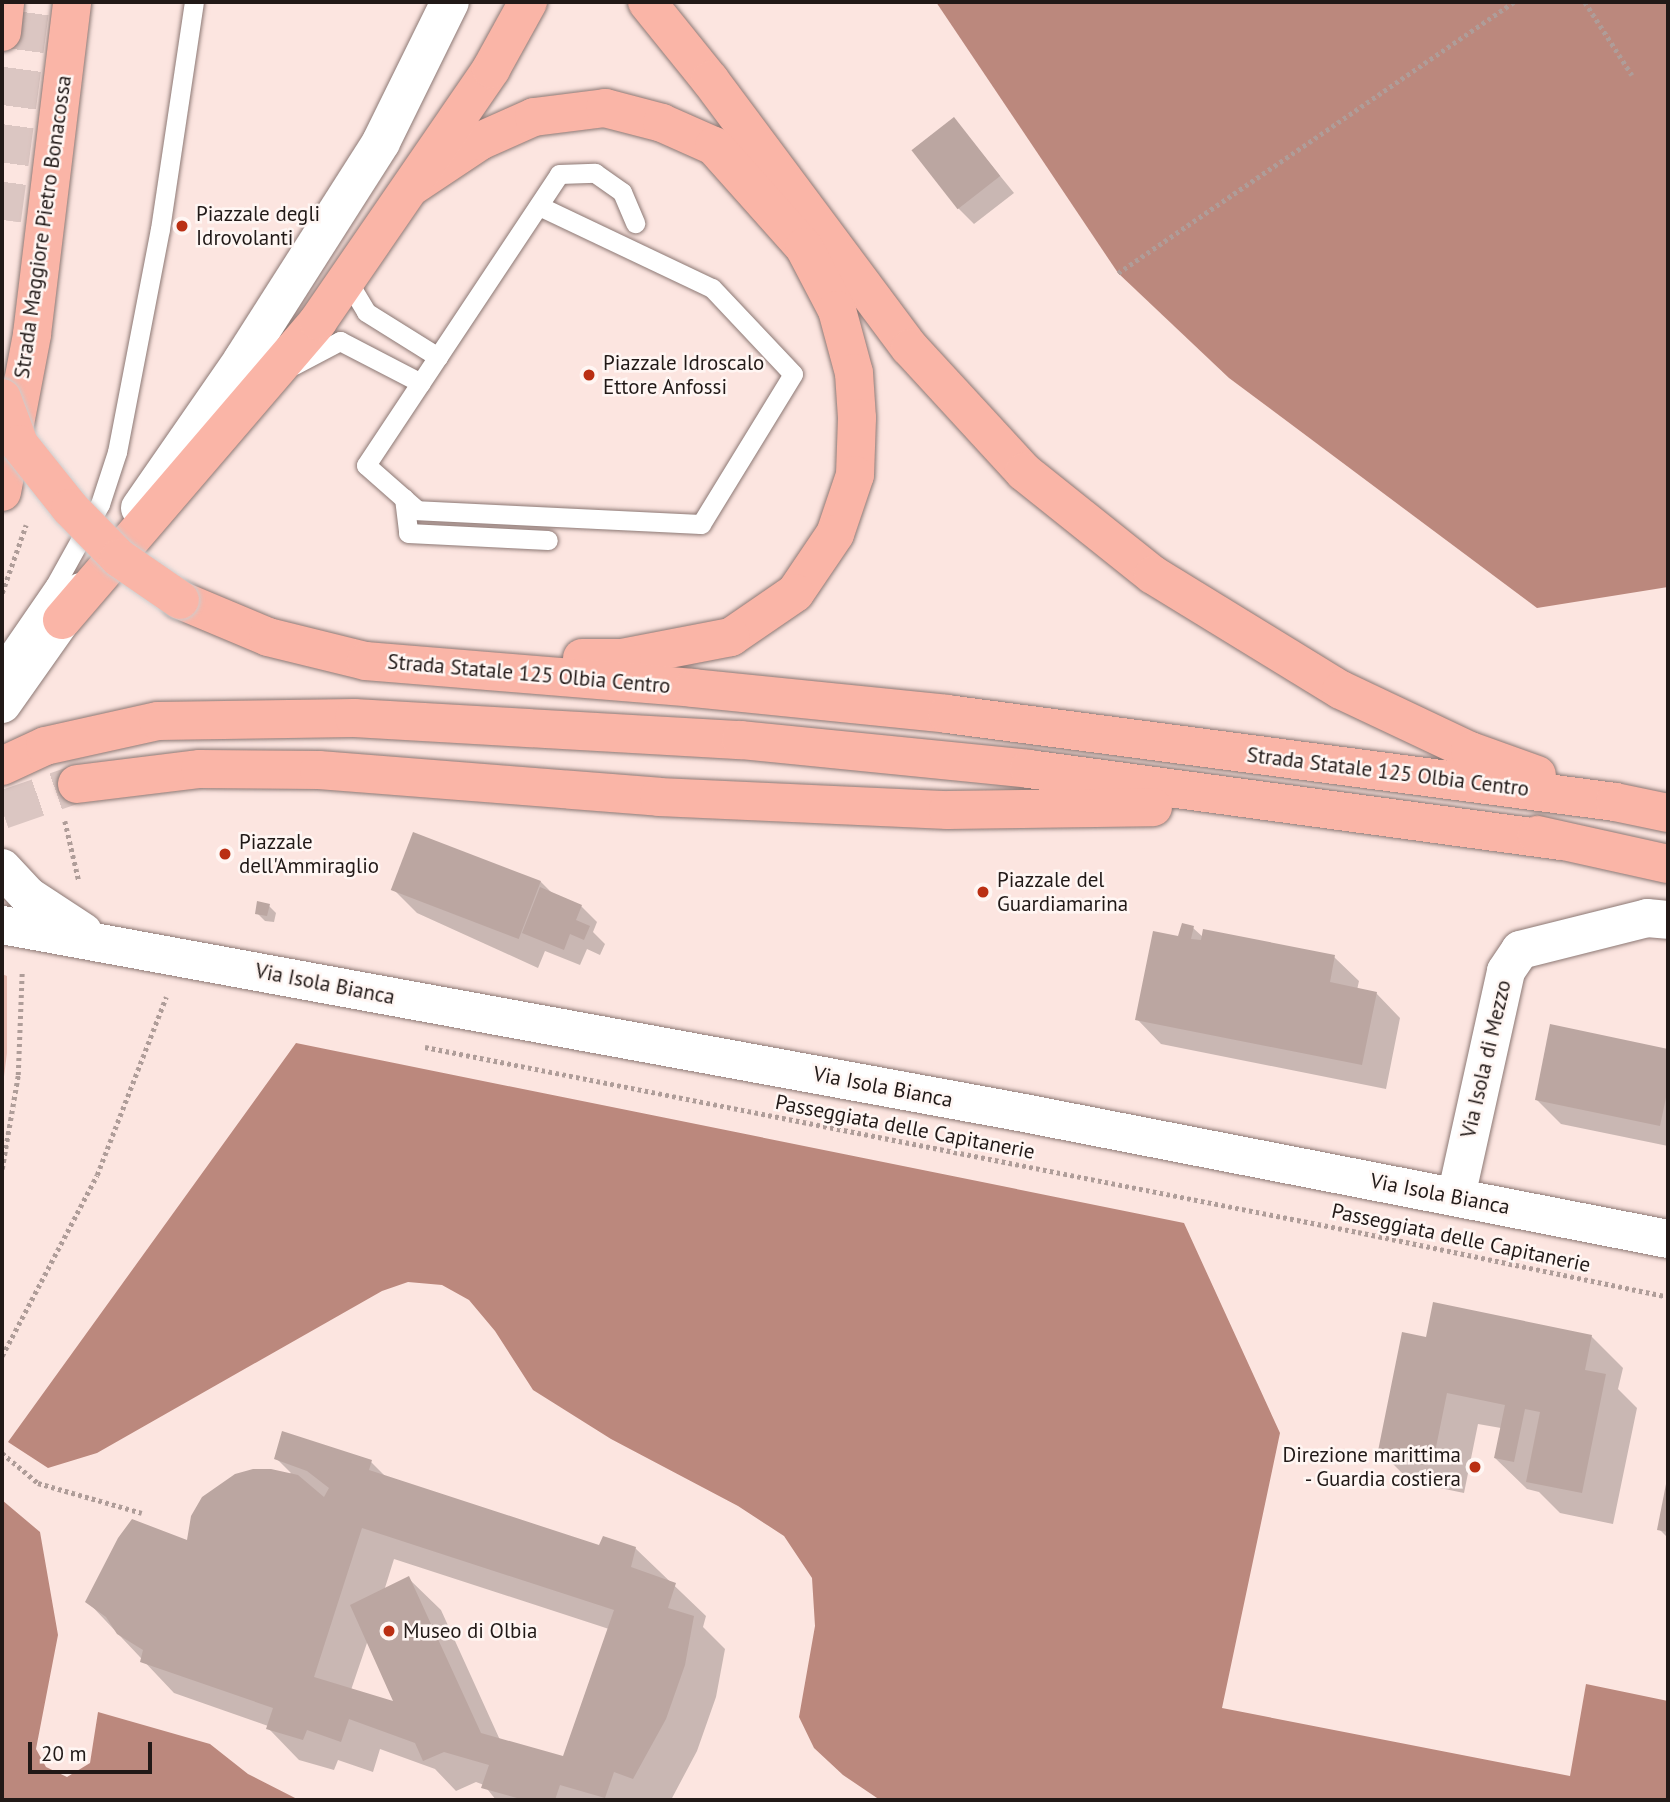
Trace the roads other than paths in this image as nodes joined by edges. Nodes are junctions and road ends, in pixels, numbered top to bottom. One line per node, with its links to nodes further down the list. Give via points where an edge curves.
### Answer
1 (5, 2): 7 (main road)
2 (72, 2): 16 (main road, Strada Maggiore Pietro Bonacossa, via 32,334)
3 (194, 2): 21 (lane, via 160,229 117,452 100,504 55,585)
4 (450, 2): 19 (street, via 381,142 243,359)
5 (528, 2): 8 (main road, via 491,69)
6 (647, 2): 26 (main road, via 910,348 1024,472 1153,575 1341,690 1470,751)
7 (2, 32)
8 (411, 187): 11 (main road); 20 (main road, via 480,141 534,117 605,108 662,123 714,146 804,247 836,310 854,373 858,418 855,475 835,534 795,593 731,637 622,658)
9 (538, 206): 10 (lane, via 559,174 595,173 622,192); 12 (lane); 17 (lane, via 712,288 793,374 701,524 417,510)
10 (635, 223)
11 (347, 279): 12 (lane, via 366,313); 13 (main road)
12 (438, 357): 14 (lane)
13 (271, 376): 14 (lane, via 340,341); 19 (main road)
14 (421, 383): 17 (lane, via 366,465)
15 (2, 398): 20 (main road, Strada Statale 125 Olbia Centro, bridge, via 19,444 70,508 128,564 180,600 268,637)
16 (2, 492)
17 (404, 498): 18 (lane, via 408,533)
18 (548, 540)
19 (62, 620): 22 (street)
20 (366, 661): 23 (main road, Strada Statale 125 Olbia Centro, via 813,700)
21 (2, 663)
22 (2, 705)
23 (1161, 743): 26 (main road, Strada Statale 125 Olbia Centro); 29 (main road, Strada Statale 125 Olbia Centro)
24 (2, 766): 27 (main road, via 45,746 158,721 354,718 741,740 1029,769)
25 (70, 797): 27 (main road, via 200,769 319,770 659,797 948,810)
26 (1615, 802): 28 (main road)
27 (1306, 809): 29 (main road)
28 (1668, 813)
29 (1561, 841): 30 (main road)
30 (1668, 864)
31 (2, 868): 34 (street, Via Isola Bianca, via 28,896)
32 (1668, 920): 35 (street, Via Isola di Mezzo, via 1647,918 1520,950 1506,971)
33 (2, 925): 34 (street, Via Isola Bianca)
34 (96, 941): 35 (street, Via Isola Bianca)
35 (1455, 1197): 36 (street, Via Isola Bianca)
36 (1668, 1239)

